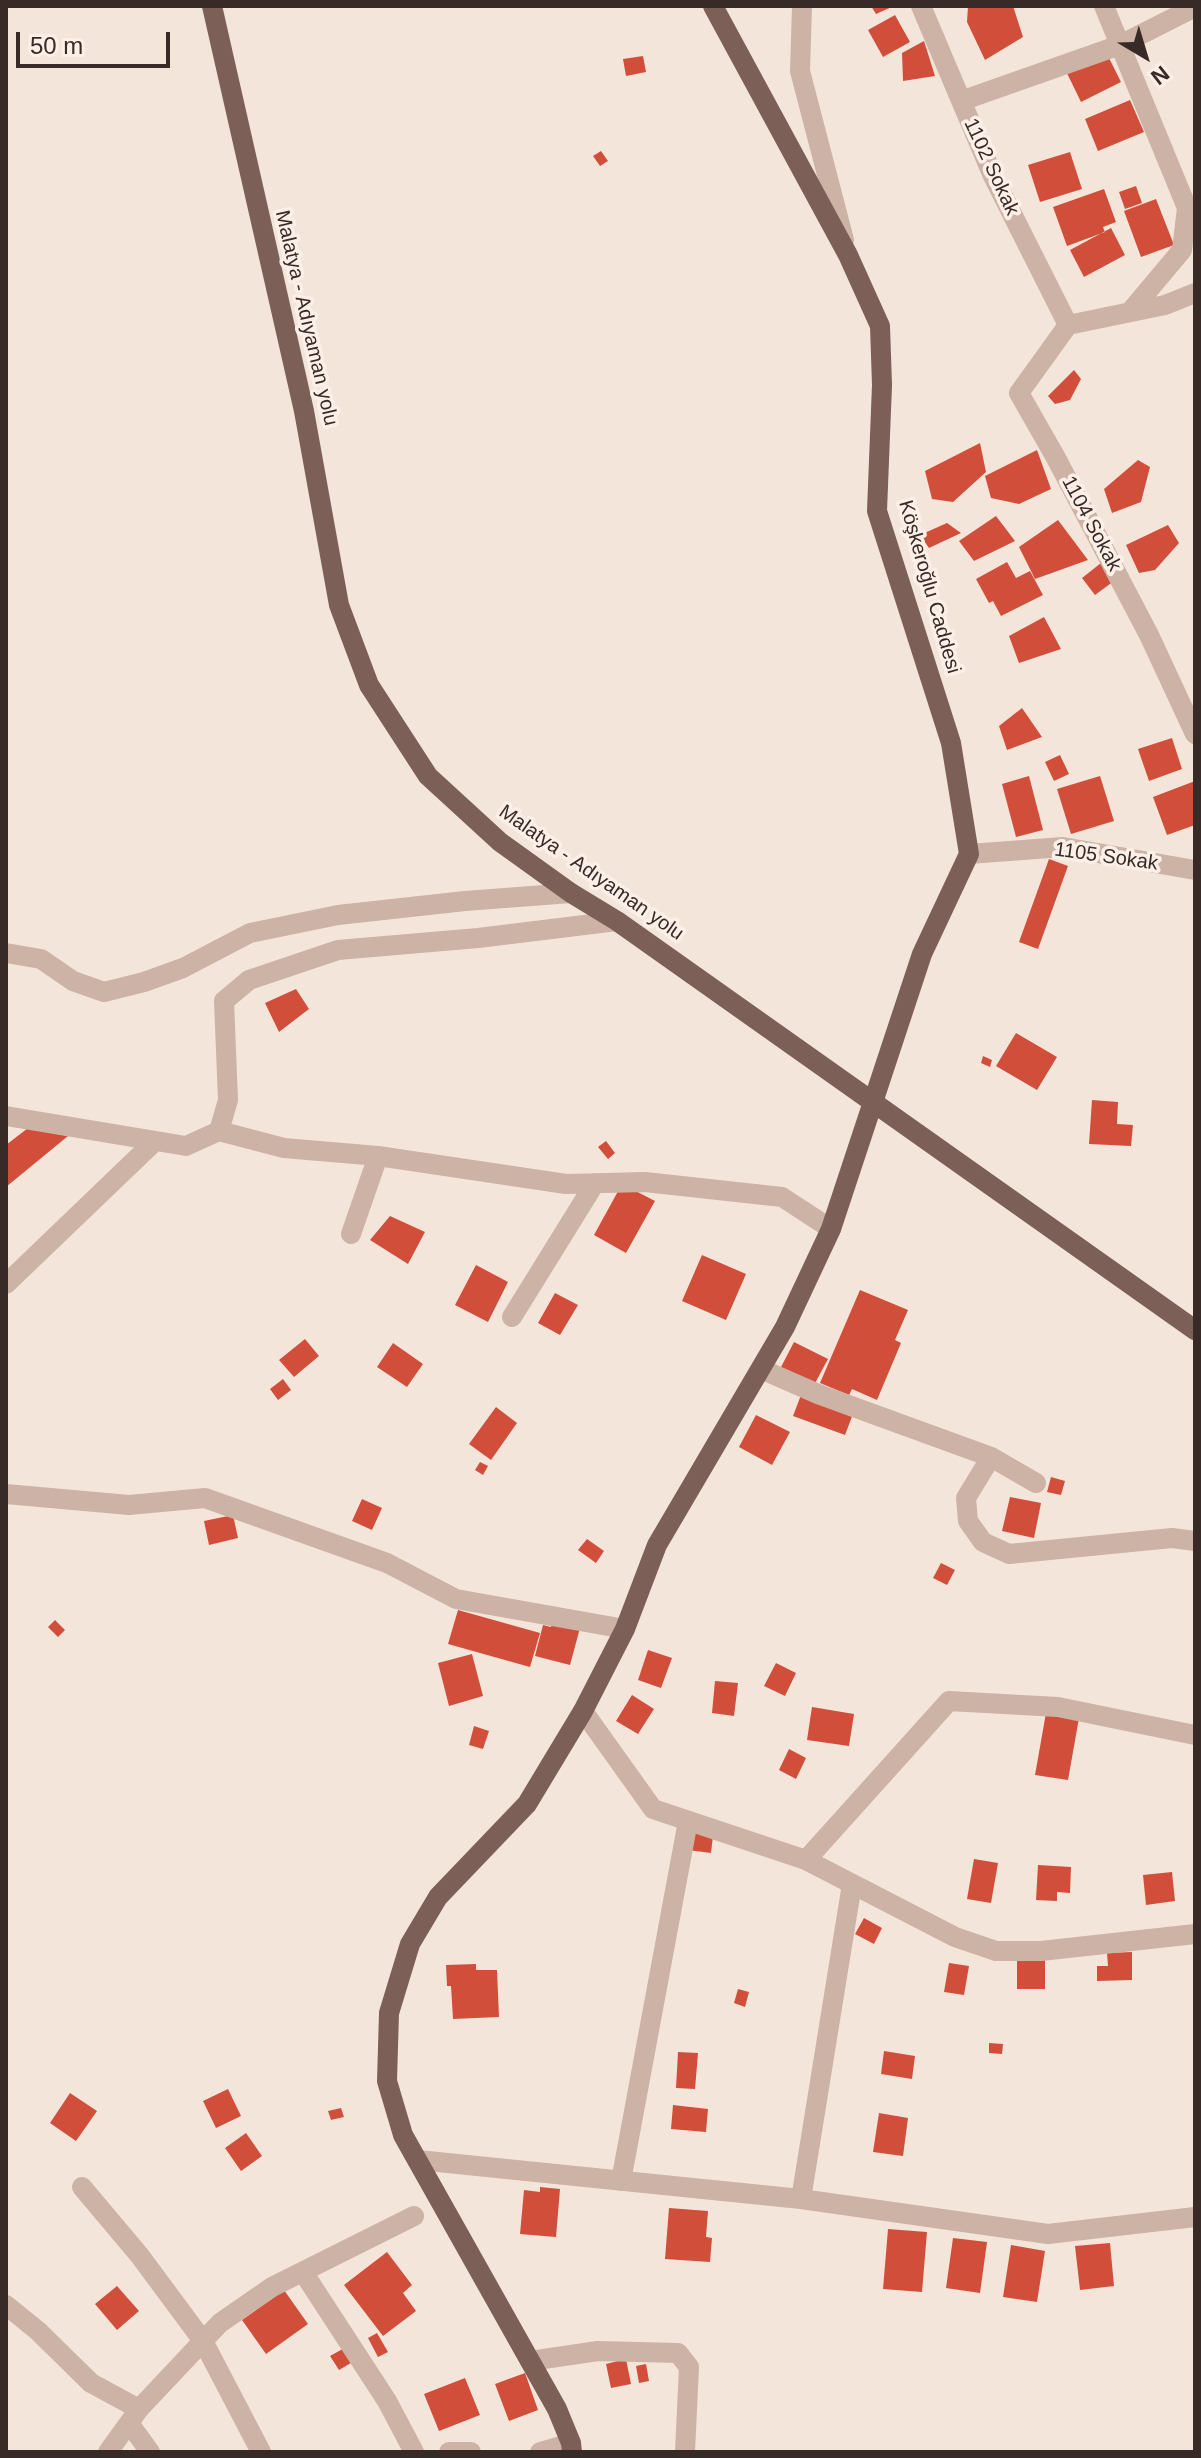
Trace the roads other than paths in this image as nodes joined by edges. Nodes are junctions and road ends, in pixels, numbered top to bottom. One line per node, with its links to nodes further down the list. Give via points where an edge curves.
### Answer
1 (212, 6): 16 (main road, Malatya - Adıyaman yolu, via 304,411 339,605 369,685 428,776 500,842)
2 (713, 6): 9 (main road, Köşkeroğlu Caddesi)
3 (802, 6): 9 (street, via 800,71)
4 (921, 6): 8 (street, 1102 Sokak)
5 (1104, 6): 7 (street)
6 (1195, 7): 7 (street)
7 (1120, 45): 8 (street); 11 (street, via 1187,208 1182,250)
8 (961, 101): 12 (street, 1102 Sokak)
9 (848, 255): 14 (main road, Köşkeroğlu Caddesi, via 880,326 877,511 951,743)
10 (1195, 293): 11 (street)
11 (1130, 312): 12 (street)
12 (1068, 325): 13 (street, 1104 Sokak, via 1019,393 1142,621)
13 (1195, 734)
14 (969, 854): 15 (street, 1105 Sokak, via 1063,847); 19 (main road, via 922,954)
15 (1195, 870)
16 (571, 893): 17 (main road, Malatya - Adıyaman yolu); 18 (street, via 338,915 250,933 183,968 104,992 73,981 41,959)
17 (617, 921): 19 (main road, Malatya - Adıyaman yolu); 21 (street, via 338,950 249,980 224,1001 228,1100)
18 (6, 953)
19 (873, 1104): 25 (main road); 29 (main road, Malatya - Adıyaman yolu)
20 (6, 1116): 22 (street)
21 (219, 1131): 22 (street, via 186,1146); 23 (street, via 284,1148)
22 (154, 1142): 27 (street)
23 (378, 1156): 24 (street, via 566,1184); 26 (street)
24 (595, 1183): 25 (street, via 645,1182 782,1197); 28 (street)
25 (831, 1229): 30 (main road)
26 (351, 1234)
27 (6, 1284)
28 (512, 1317)
29 (1195, 1330)
30 (761, 1369): 31 (street); 35 (main road, via 657,1545)
31 (991, 1457): 32 (street); 34 (street, via 966,1498 968,1521 983,1542 1009,1554 1172,1538)
32 (1036, 1483)
33 (6, 1494): 35 (street, via 129,1505 205,1498 387,1563 456,1599)
34 (1195, 1541)
35 (625, 1629): 36 (main road)
36 (583, 1711): 38 (street, via 653,1809); 42 (main road, via 527,1804 438,1897 410,1944 389,2013 387,2081 403,2135)
37 (1195, 1735): 39 (street, via 1058,1707 949,1701)
38 (688, 1821): 39 (street); 43 (street)
39 (806, 1860): 40 (street)
40 (852, 1884): 41 (street, via 955,1937 996,1951); 45 (street)
41 (1195, 1934)
42 (418, 2160): 43 (street); 51 (main road)
43 (621, 2181): 45 (street)
44 (82, 2187): 50 (street)
45 (801, 2199): 47 (street, via 1048,2234)
46 (414, 2216): 48 (street)
47 (1195, 2217)
48 (303, 2272): 50 (street, via 272,2287); 57 (street)
49 (6, 2305): 52 (street)
50 (203, 2341): 52 (street); 56 (street)
51 (530, 2361): 53 (main road); 61 (street, via 598,2351 678,2353 689,2367)
52 (134, 2416): 54 (street); 55 (street)
53 (572, 2448): 60 (street)
54 (108, 2452)
55 (150, 2452)
56 (261, 2452)
57 (414, 2452)
58 (449, 2452): 59 (street)
59 (471, 2452)
60 (540, 2452)
61 (685, 2452)

